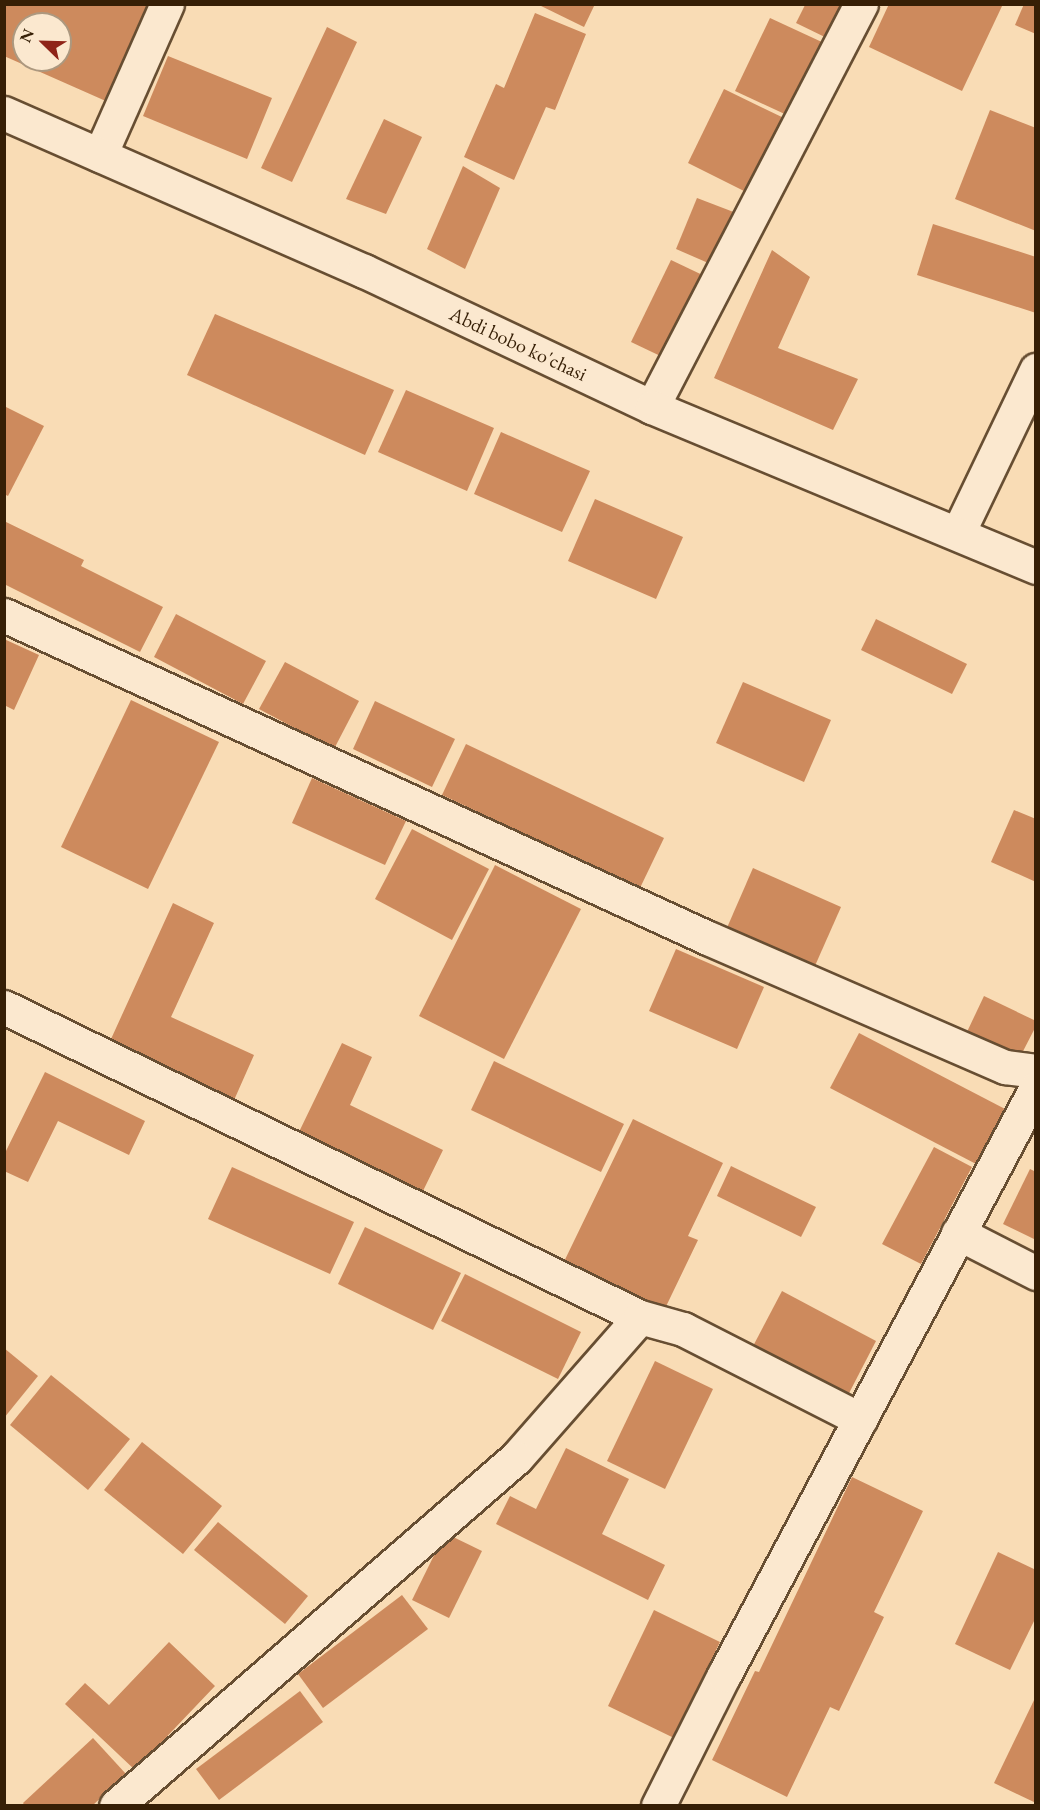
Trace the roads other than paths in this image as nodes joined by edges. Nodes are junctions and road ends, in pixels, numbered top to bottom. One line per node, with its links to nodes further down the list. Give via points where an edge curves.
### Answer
1 (168, 4): 4 (street)
2 (861, 4): 6 (street)
3 (4, 113): 4 (street, Abdi bobo ko'chasi)
4 (100, 155): 6 (street, Abdi bobo ko'chasi, via 364,271)
5 (1035, 370): 7 (street)
6 (652, 407): 7 (street, Abdi bobo ko'chasi)
7 (958, 532): 8 (street, Abdi bobo ko'chasi)
8 (1035, 567)
9 (4, 615): 11 (street, via 708,938 1005,1067)
10 (4, 1007): 15 (street)
11 (1035, 1071)
12 (1035, 1088): 13 (street)
13 (958, 1233): 14 (street); 16 (street)
14 (1035, 1274)
15 (640, 1317): 16 (street, via 683,1329); 17 (street, via 516,1458)
16 (860, 1419): 18 (street)
17 (116, 1806)
18 (658, 1806)

